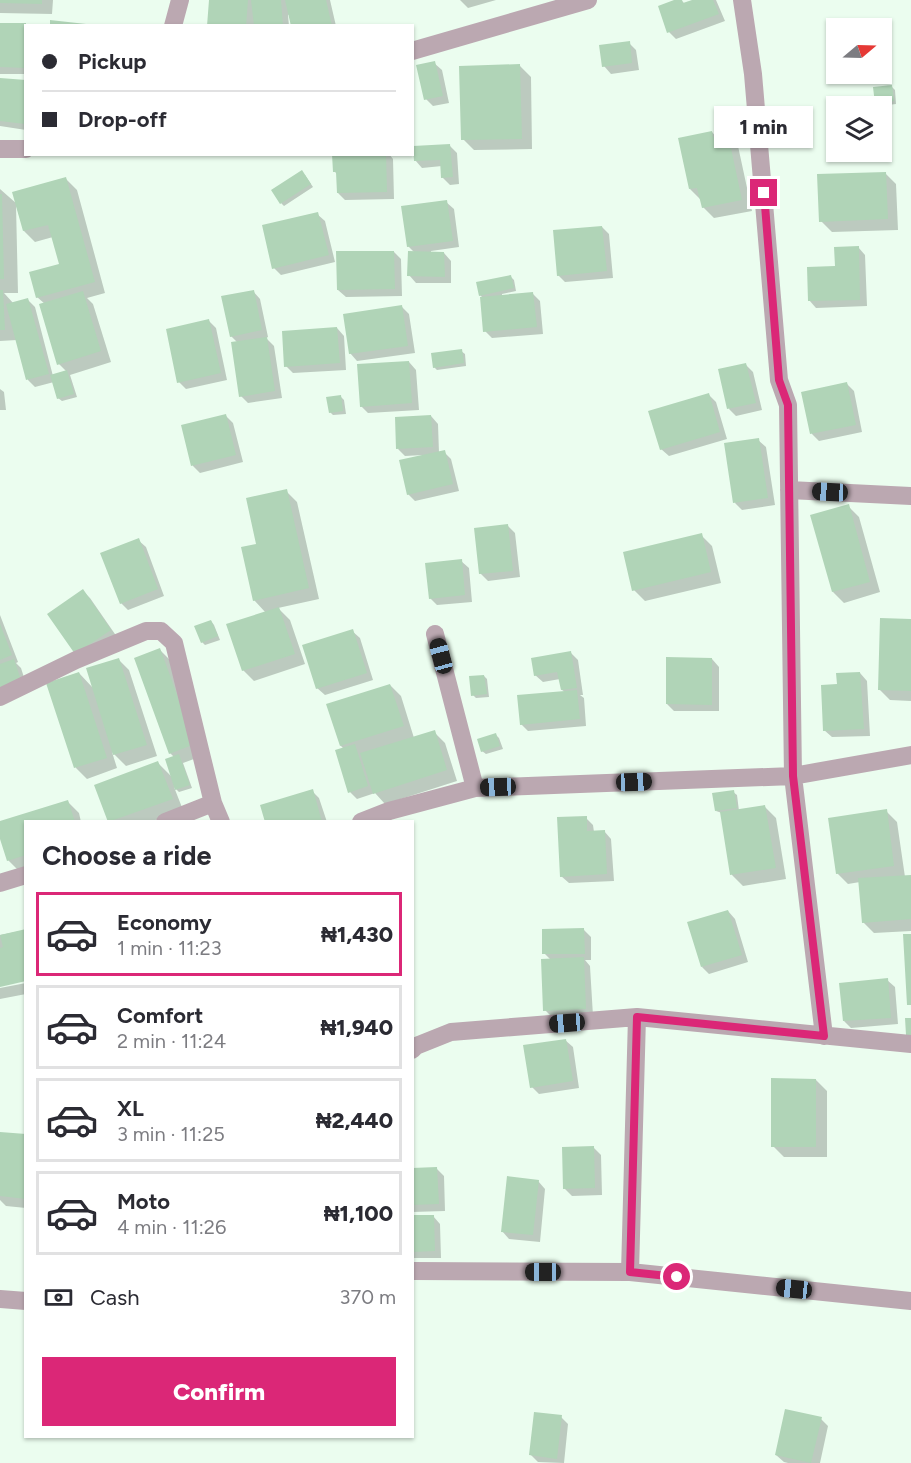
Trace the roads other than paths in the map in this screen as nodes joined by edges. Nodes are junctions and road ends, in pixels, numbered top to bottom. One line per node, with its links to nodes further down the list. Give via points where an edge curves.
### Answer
1 (180, 0): 5 (street)
2 (588, 0): 4 (street)
3 (742, 0): 9 (street, via 754,86 779,380 788,405)
4 (534, 7): 6 (street)
5 (174, 24)
6 (414, 50)
7 (0, 148): 8 (street)
8 (24, 149)
9 (789, 490): 10 (street); 14 (street)
10 (911, 496)
11 (435, 634): 15 (street)
12 (0, 698): 16 (street, via 146,631 161,631 174,643)
13 (911, 755): 14 (street)
14 (793, 776): 15 (street); 23 (street)
15 (475, 788): 19 (street)
16 (213, 803): 17 (street); 18 (street)
17 (170, 820)
18 (220, 820)
19 (367, 820)
20 (24, 876): 21 (street)
21 (0, 883)
22 (637, 1017): 23 (street); 25 (street, via 451,1032); 27 (street)
23 (824, 1036): 24 (street)
24 (911, 1044)
25 (414, 1048)
26 (414, 1271): 27 (street)
27 (630, 1272): 30 (street)
28 (0, 1299): 29 (street)
29 (24, 1301)
30 (911, 1301)

